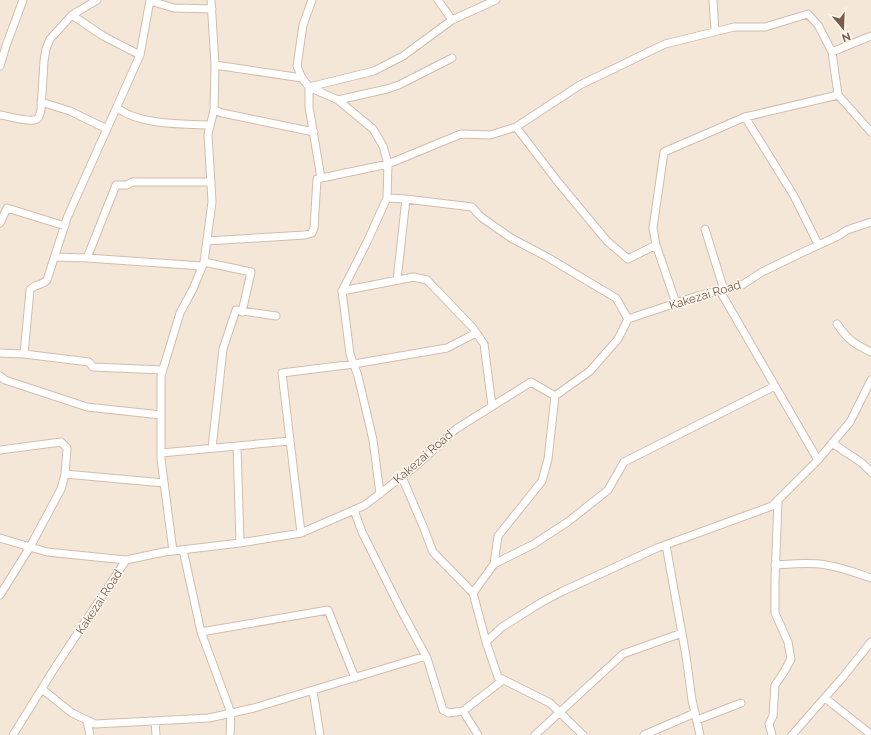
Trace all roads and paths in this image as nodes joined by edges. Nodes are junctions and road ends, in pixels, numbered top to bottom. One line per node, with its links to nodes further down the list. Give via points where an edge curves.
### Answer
1 (23, 0): 18 (street)
2 (97, 0): 10 (street)
3 (211, 0): 9 (street)
4 (312, 0): 19 (street, via 302,25 297,66)
5 (438, 0): 11 (street)
6 (496, 0): 11 (street)
7 (714, 0): 12 (street)
8 (150, 1): 9 (street, via 174,8); 15 (street)
9 (212, 9): 17 (street)
10 (72, 15): 15 (street); 23 (street, via 50,39 46,48)
11 (452, 20): 20 (street, via 403,56 374,71)
12 (715, 32): 14 (street, via 734,27 765,27 808,14 818,24); 29 (street, via 665,44 580,85)
13 (871, 36): 14 (street)
14 (832, 52): 21 (street)
15 (140, 56): 24 (street)
16 (452, 58): 22 (street, via 399,85)
17 (215, 65): 19 (street); 25 (street)
18 (0, 66)
19 (302, 78): 20 (street)
20 (309, 87): 22 (street); 31 (street, via 309,107)
21 (838, 95): 27 (street); 32 (street)
22 (338, 100): 33 (street, via 373,129 383,146)
23 (41, 102): 26 (street, via 40,115 32,121); 30 (street, via 70,111)
24 (117, 108): 28 (street, via 124,113 160,123); 30 (street)
25 (214, 110): 28 (street); 31 (street)
26 (0, 115)
27 (745, 117): 43 (street, via 794,196); 44 (street, via 664,152 652,228)
28 (210, 125): 35 (street, via 208,134)
29 (516, 127): 33 (street, via 490,135 461,134); 44 (street, via 607,241 628,259)
30 (107, 129): 40 (street)
31 (314, 132): 34 (street)
32 (871, 132)
33 (388, 164): 34 (street); 36 (street)
34 (321, 178): 42 (street, via 317,180 312,233)
35 (211, 182): 42 (street, via 212,202); 46 (street, via 132,182 127,185 116,185)
36 (387, 198): 37 (street); 50 (street)
37 (406, 199): 48 (street); 54 (street, via 472,207 481,217 511,238 616,298)
38 (871, 222): 43 (street, Kakezai Road)
39 (0, 223): 40 (street, via 8,208)
40 (65, 226): 45 (street)
41 (705, 229): 49 (street)
42 (206, 241): 47 (street)
43 (818, 244): 49 (street, Kakezai Road, via 742,285)
44 (656, 245): 51 (street)
45 (55, 257): 46 (street); 59 (street, via 44,284 34,286 30,290)
46 (87, 258): 47 (street)
47 (203, 264): 52 (street, via 251,272); 61 (street, via 180,313)
48 (397, 280): 50 (street); 56 (street, via 414,277 427,280)
49 (722, 290): 51 (street, Kakezai Road); 64 (street)
50 (342, 291): 60 (street, via 350,354)
51 (676, 303): 54 (street, Kakezai Road)
52 (242, 312): 53 (street); 71 (street, via 236,310 223,349)
53 (276, 316)
54 (628, 319): 65 (street, via 618,339 590,371)
55 (837, 324): 57 (street, via 847,338)
56 (476, 333): 60 (street, via 447,348); 66 (street, via 484,344)
57 (871, 352)
58 (0, 353): 59 (street)
59 (24, 354): 61 (street, via 89,362 93,367)
60 (354, 364): 68 (street, via 282,373); 79 (street, via 372,440)
61 (163, 370): 67 (street)
62 (0, 376): 67 (street, via 87,407)
63 (871, 380): 69 (street, via 850,422)
64 (775, 386): 74 (street); 90 (street, via 624,462 608,490 570,521 534,544)
65 (555, 396): 66 (street, Kakezai Road, via 532,382); 90 (street, via 548,459 542,482 498,536)
66 (492, 406): 77 (street, Kakezai Road, via 456,429)
67 (161, 415): 73 (street)
68 (290, 441): 70 (street); 82 (street)
69 (832, 443): 74 (street); 75 (street)
70 (237, 446): 71 (street); 84 (street)
71 (212, 448): 73 (street)
72 (0, 450): 76 (street, via 62,442 67,448)
73 (161, 453): 78 (street)
74 (818, 460): 80 (street)
75 (871, 472)
76 (65, 474): 78 (street); 86 (street, via 61,489)
77 (402, 477): 79 (street, Kakezai Road); 94 (street, via 433,552)
78 (164, 483): 88 (street)
79 (380, 494): 81 (street, Kakezai Road, via 365,506)
80 (778, 500): 85 (street, via 772,506); 91 (street)
81 (354, 510): 82 (street, Kakezai Road); 100 (street, via 362,532)
82 (301, 533): 84 (street, Kakezai Road)
83 (0, 538): 86 (street)
84 (240, 543): 87 (street, Kakezai Road)
85 (666, 545): 97 (street); 98 (street, via 547,599 502,627)
86 (30, 547): 89 (street, via 47,552); 93 (street)
87 (184, 550): 88 (street, Kakezai Road); 96 (street)
88 (173, 551): 89 (street, Kakezai Road)
89 (126, 560): 103 (street, Kakezai Road)
90 (494, 564): 94 (street)
91 (775, 565): 92 (street, via 824,564); 124 (street, via 775,613 788,642 791,659 775,684 773,716 768,724)
92 (871, 578)
93 (3, 583): 95 (street)
94 (473, 593): 98 (street)
95 (0, 595)
96 (201, 632): 101 (street, via 328,610); 109 (street)
97 (682, 633): 108 (street, via 623,654); 110 (street)
98 (486, 642): 102 (street, via 498,677)
99 (871, 642): 105 (street)
100 (426, 656): 101 (street); 107 (street, via 444,710 449,713)
101 (355, 678): 104 (street)
102 (503, 680): 107 (street); 108 (street, via 550,703)
103 (42, 689): 111 (street, via 72,713); 114 (street, Kakezai Road)
104 (313, 690): 109 (street); 118 (street)
105 (825, 698): 113 (street); 125 (street)
106 (741, 703): 110 (street)
107 (463, 711): 119 (street)
108 (559, 712): 120 (street); 121 (street)
109 (231, 713): 112 (street, via 209,718); 117 (street)
110 (696, 717): 122 (street); 123 (street)
111 (88, 721): 112 (street, via 95,724); 115 (street)
112 (155, 721): 116 (street)
113 (868, 732)
114 (13, 735)
115 (90, 735)
116 (156, 735)
117 (230, 735)
118 (320, 735)
119 (478, 735)
120 (535, 735)
121 (583, 735)
122 (644, 735)
123 (700, 735)
124 (772, 735)
125 (792, 735)

